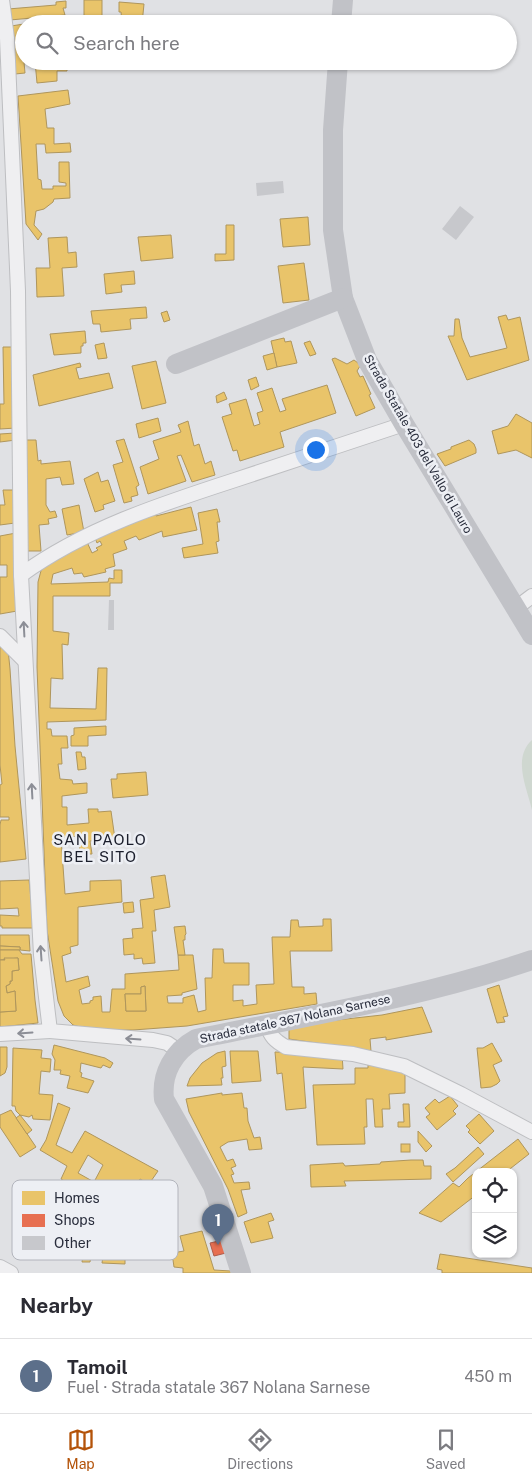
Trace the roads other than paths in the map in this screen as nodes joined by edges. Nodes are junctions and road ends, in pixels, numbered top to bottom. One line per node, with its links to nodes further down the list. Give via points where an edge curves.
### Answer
1 (2, 0): 8 (street, via 18,291)
2 (343, 0): 3 (main road)
3 (342, 15)
4 (337, 70): 5 (main road, Strada Statale 403 del Vallo di Lauro, via 333,130 333,230)
5 (343, 298): 6 (main road); 7 (main road, Strada Statale 403 del Vallo di Lauro, via 367,360)
6 (176, 364)
7 (404, 424): 8 (street, via 181,498 91,533); 9 (main road, Strada Statale 403 del Vallo di Lauro)
8 (21, 575): 12 (street, one-way to 8)
9 (524, 602): 10 (main road, Strada Statale 403 del Vallo di Lauro)
10 (532, 635)
11 (0, 636): 12 (street)
12 (25, 661): 15 (street, one-way to 12, via 41,955)
13 (532, 960): 14 (main road, Strada statale 367 Nolana Sarnese, via 480,977)
14 (267, 1025): 17 (main road, Strada statale 367 Nolana Sarnese, via 196,1039); 18 (street, via 276,1042 286,1047 353,1054 404,1066)
15 (50, 1031): 16 (street, one-way to 16); 17 (street, one-way to 15, via 167,1043 153,1040)
16 (0, 1034)
17 (179, 1052): 21 (main road, Strada statale 367 Nolana Sarnese, via 165,1075 164,1099 213,1186)
18 (532, 1132)
19 (0, 1267): 20 (street)
20 (11, 1273)
21 (241, 1273)

